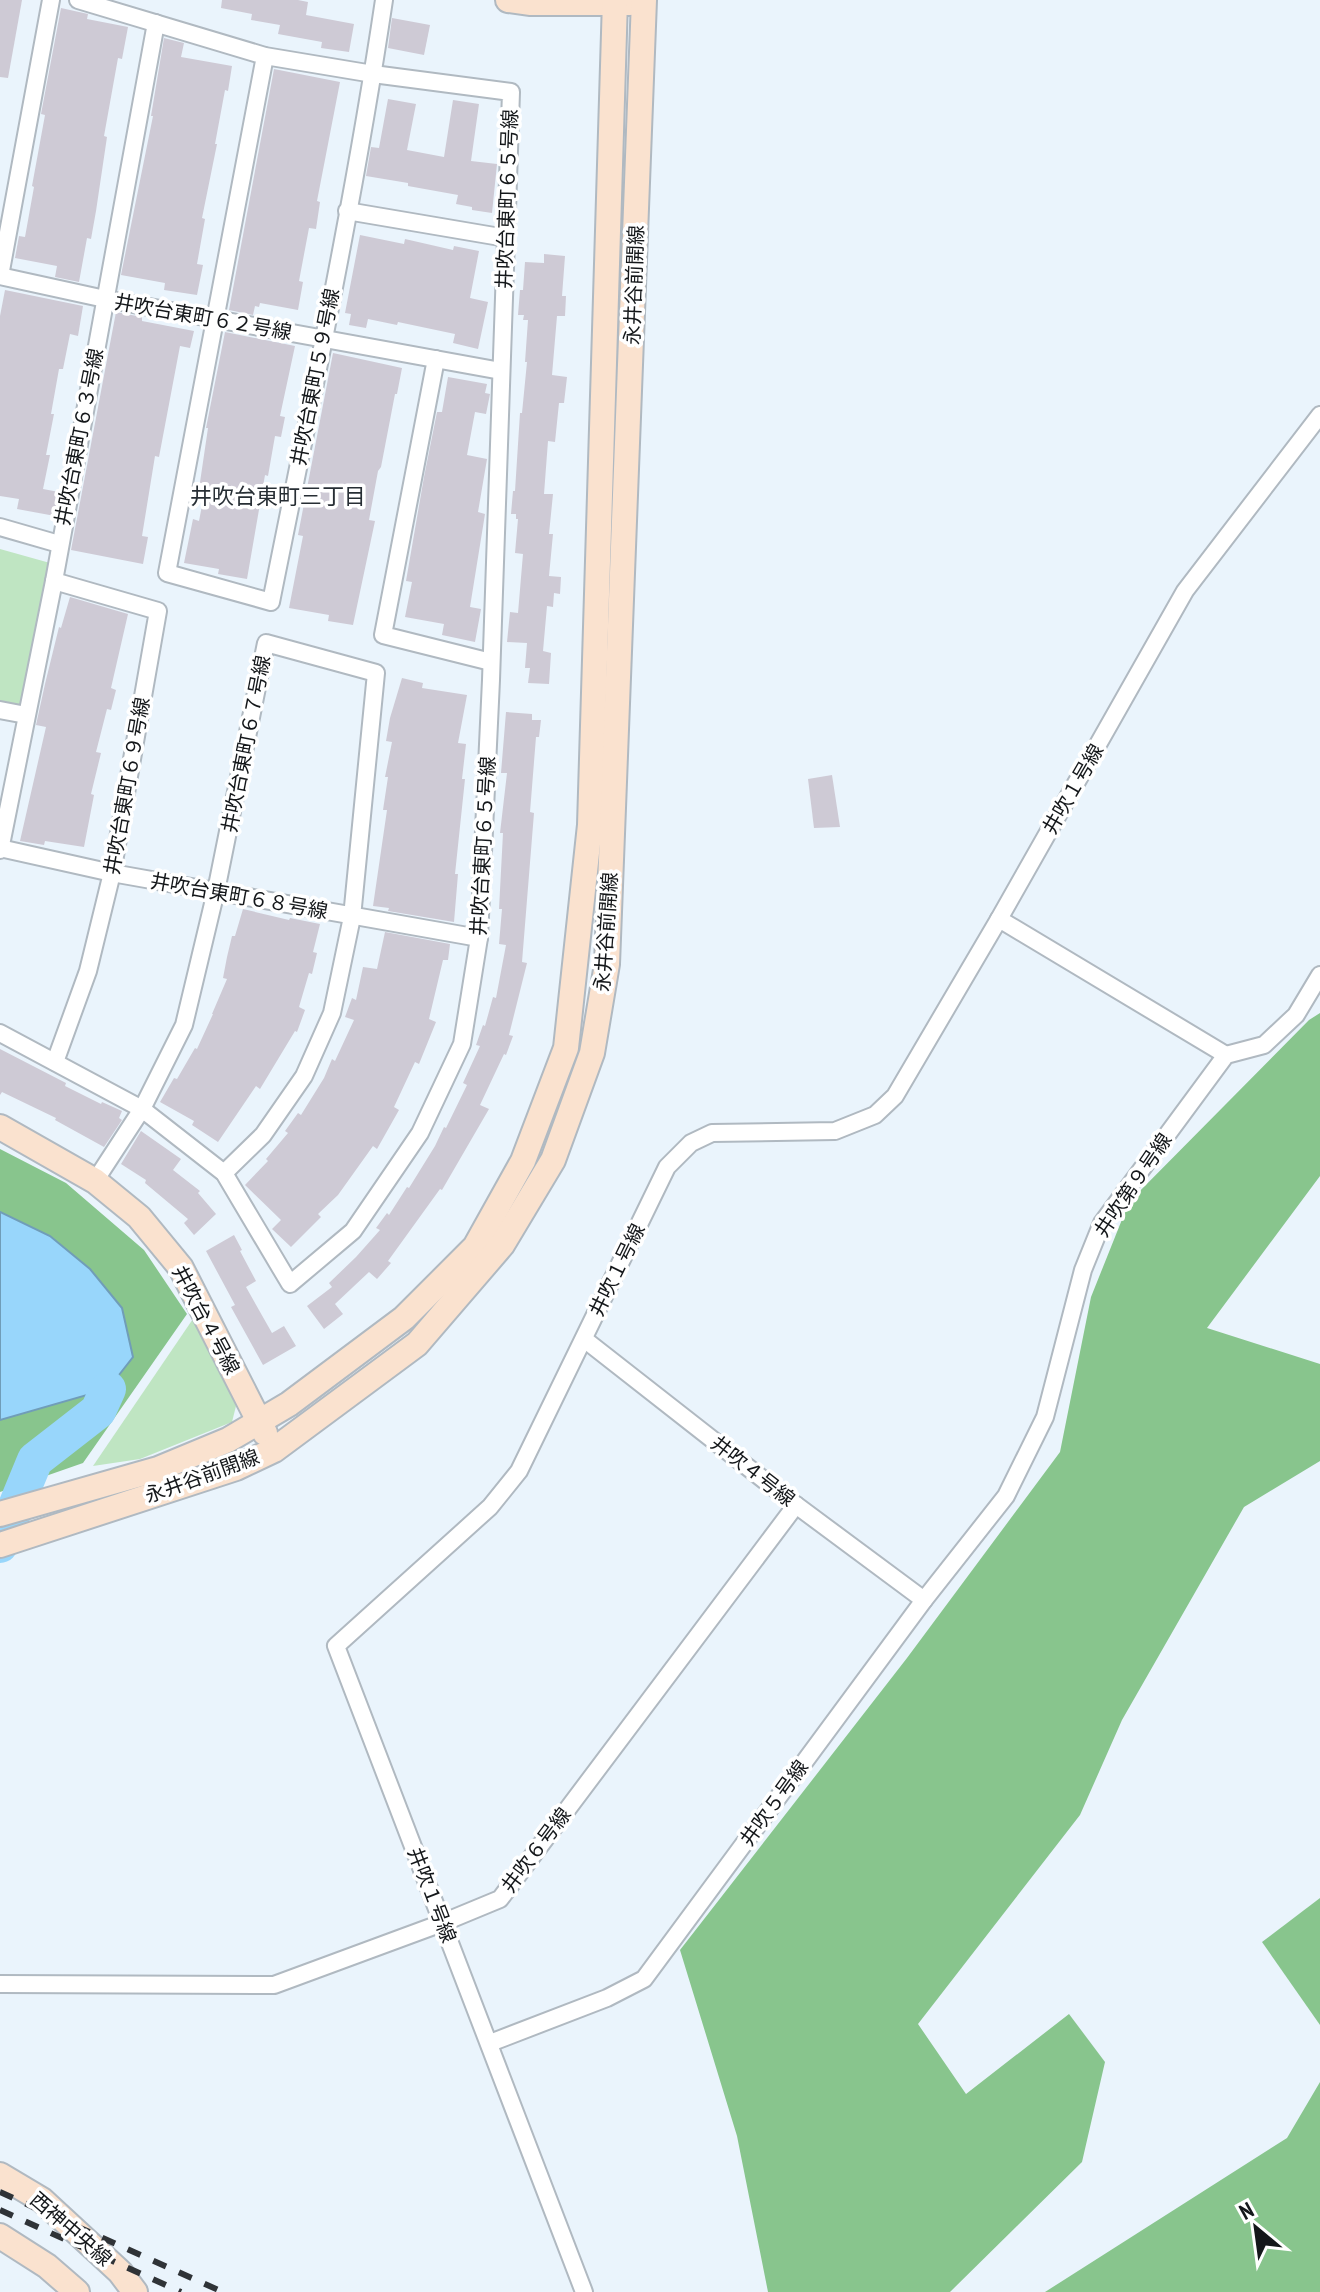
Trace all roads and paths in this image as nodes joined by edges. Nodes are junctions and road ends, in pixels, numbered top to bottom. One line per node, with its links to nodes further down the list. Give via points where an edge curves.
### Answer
1 (51, 0): 12 (street)
2 (78, 0): 7 (street)
3 (384, 0): 9 (street, 井吹台東町５９号線)
4 (508, 0): 5 (street)
5 (615, 1): 6 (street); 40 (street, 永井谷前開線, via 590,825 566,1048 523,1161 475,1247 404,1318)
6 (644, 2): 41 (street, 永井谷前開線, via 607,964 592,1053 553,1160 502,1245 417,1344)
7 (156, 23): 8 (street); 13 (street, 井吹台東町６３号線)
8 (265, 56): 9 (street); 14 (street, 井吹台東町５９号線)
9 (373, 74): 10 (street, 井吹台東町５９号線); 11 (street, 井吹台東町６５号線, via 511,92)
10 (347, 211): 11 (street); 15 (street, 井吹台東町５９号線)
11 (506, 238): 17 (street, 井吹台東町６５号線)
12 (0, 276): 13 (street, 井吹台東町６２号線)
13 (105, 299): 14 (street, 井吹台東町６２号線); 20 (street, 井吹台東町６３号線)
14 (213, 318): 15 (street, 井吹台東町６２号線); 15 (street, 井吹台東町５９号線, via 167,573 271,602)
15 (323, 339): 16 (street, 井吹台東町６２号線)
16 (436, 359): 17 (street, 井吹台東町６２号線); 22 (street, via 383,635)
17 (501, 371): 22 (street, 井吹台東町６５号線)
18 (1320, 415): 29 (street, 井吹１号線, via 1185,591)
19 (0, 527): 20 (street)
20 (59, 544): 21 (street, 井吹台東町６３号線)
21 (54, 581): 24 (street, 井吹台東町６３号線); 26 (street, 井吹台東町６９号線, via 158,611)
22 (491, 662): 30 (street, 井吹台東町６５号線)
23 (0, 710): 24 (street)
24 (26, 715): 25 (street, 井吹台東町６３号線)
25 (0, 849): 26 (street, 井吹台東町６８号線)
26 (112, 873): 27 (street, 井吹台東町６８号線); 34 (street, 井吹台東町６９号線, via 88,971)
27 (216, 891): 28 (street, 井吹台東町６８号線); 28 (street, 井吹台東町６７号線, via 266,643 376,673); 35 (street, 井吹台東町６７号線, via 184,1025)
28 (352, 917): 30 (street, 井吹台東町６８号線); 37 (street, 井吹台東町６７号線, via 332,1013 304,1076 263,1135)
29 (999, 919): 33 (street); 39 (street, 井吹１号線, via 895,1096 875,1115 835,1131 712,1133 691,1143 667,1167)
30 (479, 938): 37 (street, 井吹台東町６５号線, via 462,1044 420,1133 353,1231 290,1284)
31 (1320, 975): 33 (street, via 1296,1015 1264,1045)
32 (0, 1033): 34 (street, 井吹台東町６５号線)
33 (1226, 1055): 42 (street, 井吹第９号線, via 1102,1223 1083,1270 1045,1417)
34 (55, 1062): 35 (street, 井吹台東町６５号線)
35 (142, 1109): 37 (street, 井吹台東町６５号線); 38 (street, 井吹台東町６７号線)
36 (0, 1127): 38 (street, 井吹台４号線)
37 (224, 1173)
38 (95, 1181): 40 (street, 井吹台４号線, via 139,1217 181,1268)
39 (584, 1339): 43 (street, 井吹４号線); 47 (street, 井吹１号線, via 519,1471 490,1507 336,1646)
40 (260, 1421): 41 (street, 井吹台４号線); 44 (street, 永井谷前開線, via 158,1469)
41 (274, 1450): 45 (street, 永井谷前開線, via 236,1468)
42 (1006, 1496): 46 (street, 井吹５号線)
43 (796, 1505): 46 (street, 井吹４号線); 47 (street, 井吹６号線, via 500,1899)
44 (0, 1514)
45 (0, 1545)
46 (924, 1600): 49 (street, 井吹５号線, via 644,1979)
47 (442, 1923): 48 (street, 井吹６号線, via 274,1985); 49 (street, 井吹１号線)
48 (0, 1984)
49 (490, 2043): 54 (street, 井吹１号線)
50 (0, 2175): 53 (street, 西神中央線, via 42,2200)
51 (0, 2236): 52 (street)
52 (77, 2292)
53 (135, 2292)
54 (584, 2292)

